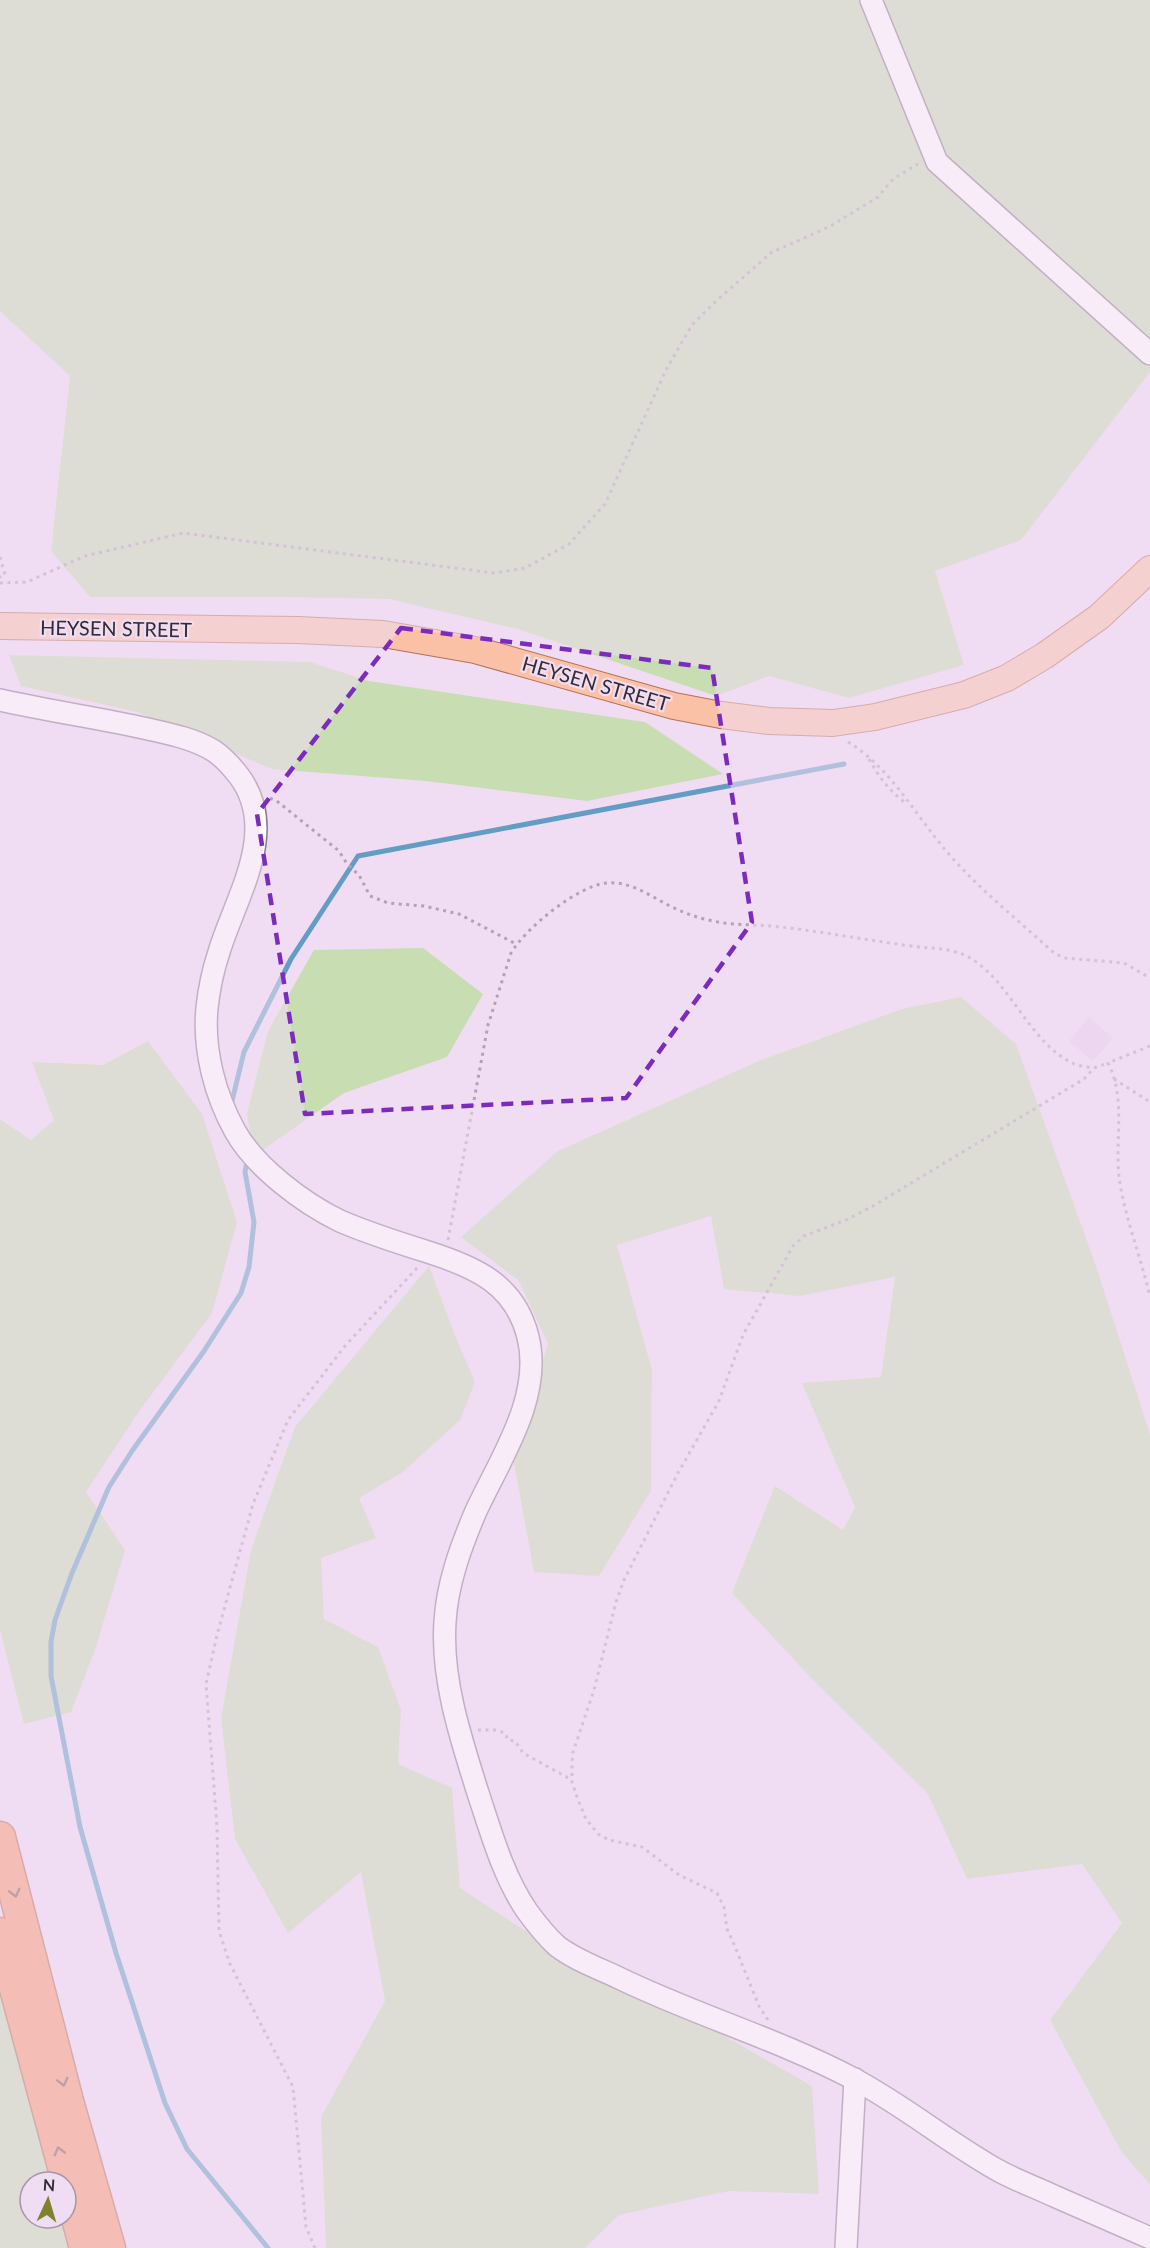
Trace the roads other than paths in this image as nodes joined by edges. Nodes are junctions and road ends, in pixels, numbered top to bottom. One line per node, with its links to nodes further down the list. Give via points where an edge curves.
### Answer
1 (871, 0): 2 (lane, via 937,162)
2 (1150, 354)
3 (1150, 570): 4 (main road, HEYSEN STREET, via 1099,617 1007,678 964,695 876,717 833,723 769,722 709,713 475,650 383,634)
4 (0, 626)
5 (0, 700): 8 (lane, via 180,736 215,752 234,770 248,790 255,811 254,856 220,949 207,1010 208,1051 221,1101 237,1136 263,1167 308,1203 341,1221 490,1278 516,1306 528,1335 531,1384 524,1409 454,1567 444,1628 451,1696 461,1736 500,1859 526,1910 554,1944 573,1956)
6 (0, 1836): 11 (highway, one-way to 11)
7 (0, 1933): 10 (highway, one-way to 7)
8 (855, 2079): 9 (lane, via 1002,2172); 12 (lane)
9 (1150, 2238)
10 (85, 2248)
11 (110, 2248)
12 (846, 2248)

